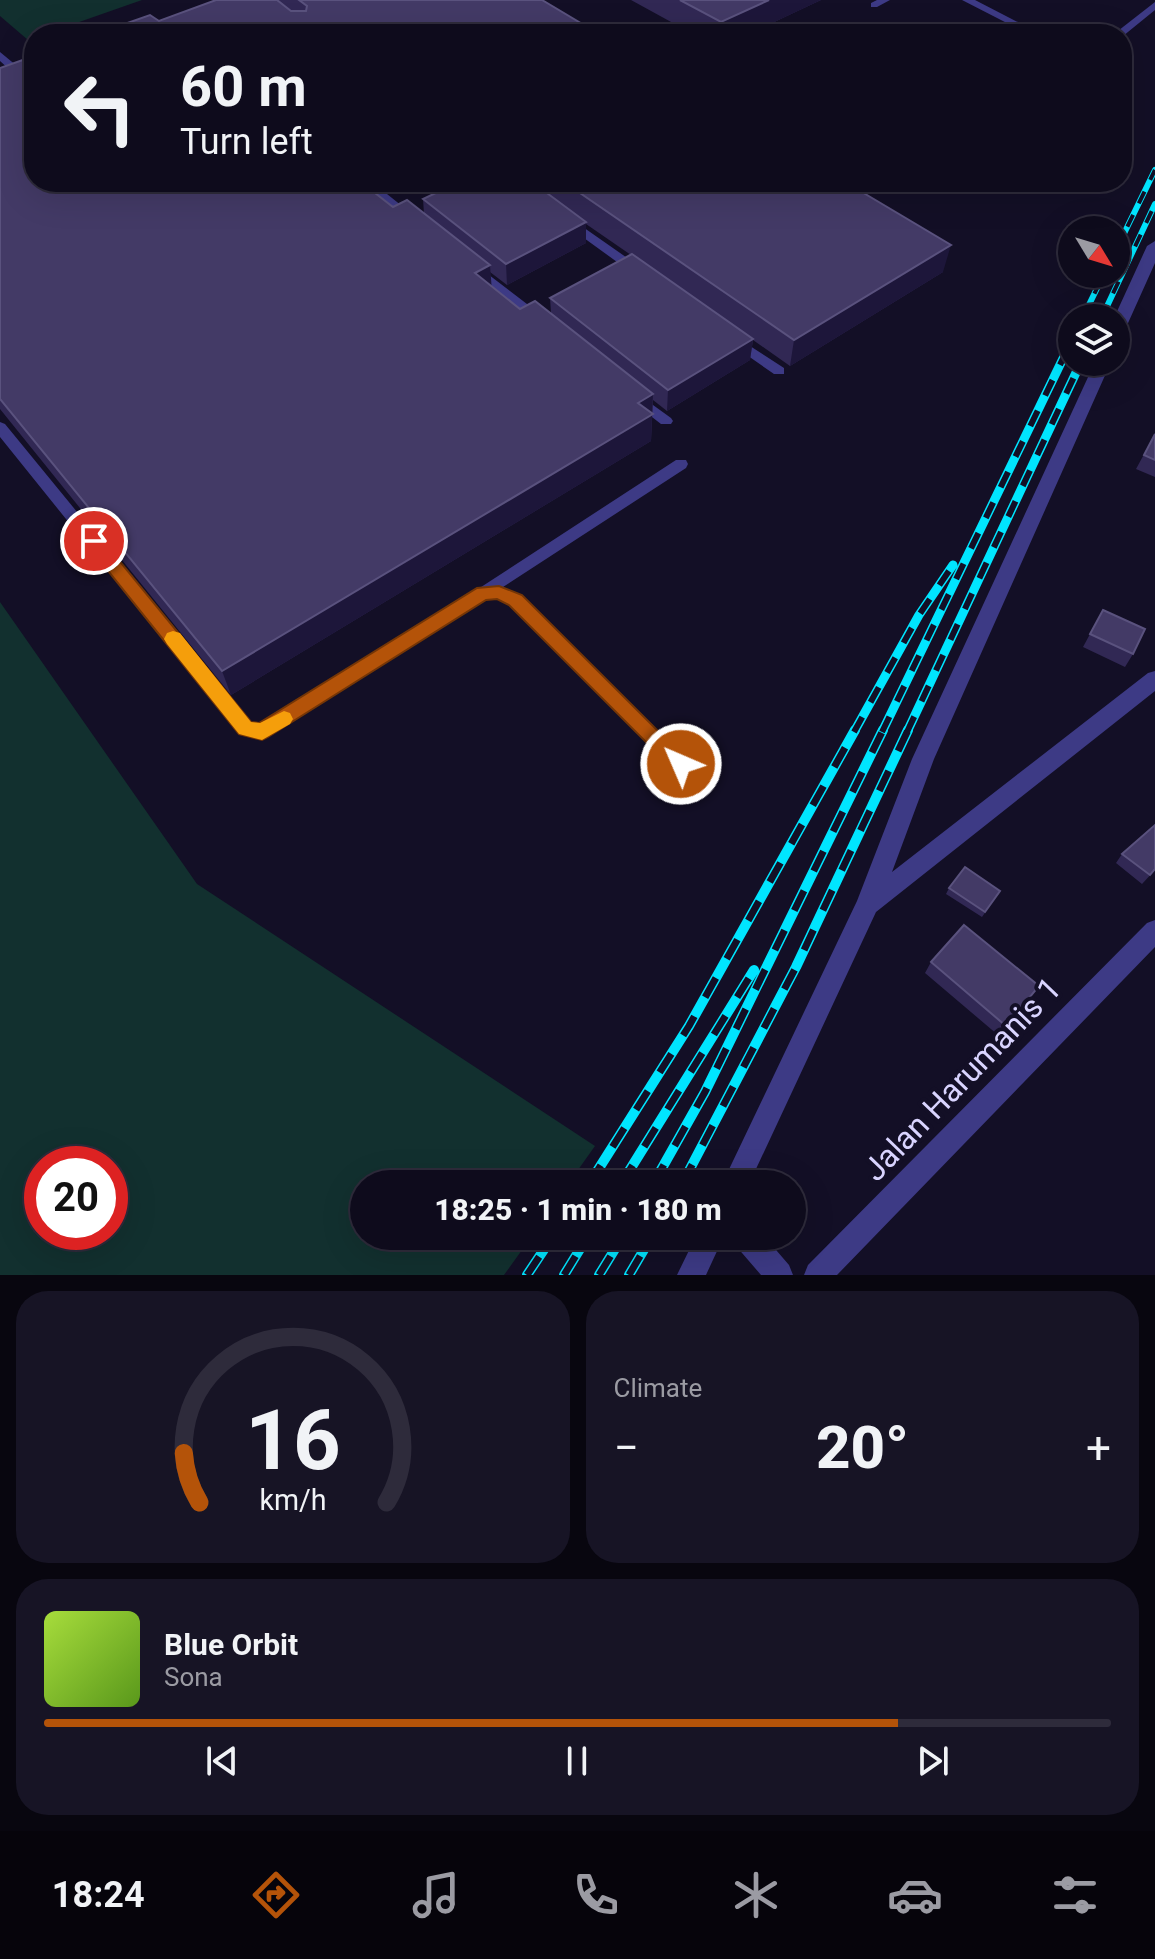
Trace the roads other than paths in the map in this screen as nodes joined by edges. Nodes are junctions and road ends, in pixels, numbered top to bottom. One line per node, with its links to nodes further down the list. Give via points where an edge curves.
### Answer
1 (967, 0): 3 (lane)
2 (1155, 5): 4 (lane)
3 (1016, 24)
4 (1131, 24)
5 (1, 58): 6 (lane)
6 (24, 74)
7 (24, 81): 8 (lane)
8 (14, 85)
9 (378, 192): 11 (lane)
10 (564, 218): 14 (lane)
11 (424, 228)
12 (1155, 246): 15 (street)
13 (459, 256): 16 (lane)
14 (652, 281)
15 (1129, 304)
16 (556, 334)
17 (728, 335): 18 (lane)
18 (779, 371)
19 (1097, 376): 27 (street, via 923,759)
20 (629, 392): 21 (lane)
21 (666, 421)
22 (0, 427): 24 (lane, via 245,729 262,732)
23 (681, 464): 24 (lane)
24 (483, 593): 26 (lane, via 499,592 515,600)
25 (1155, 679): 27 (street)
26 (681, 764)
27 (868, 904): 29 (street)
28 (1155, 931): 34 (street, Jalan Harumanis 1)
29 (742, 1170)
30 (703, 1250): 32 (street)
31 (758, 1250): 33 (street)
32 (691, 1275)
33 (779, 1275)
34 (818, 1275)

